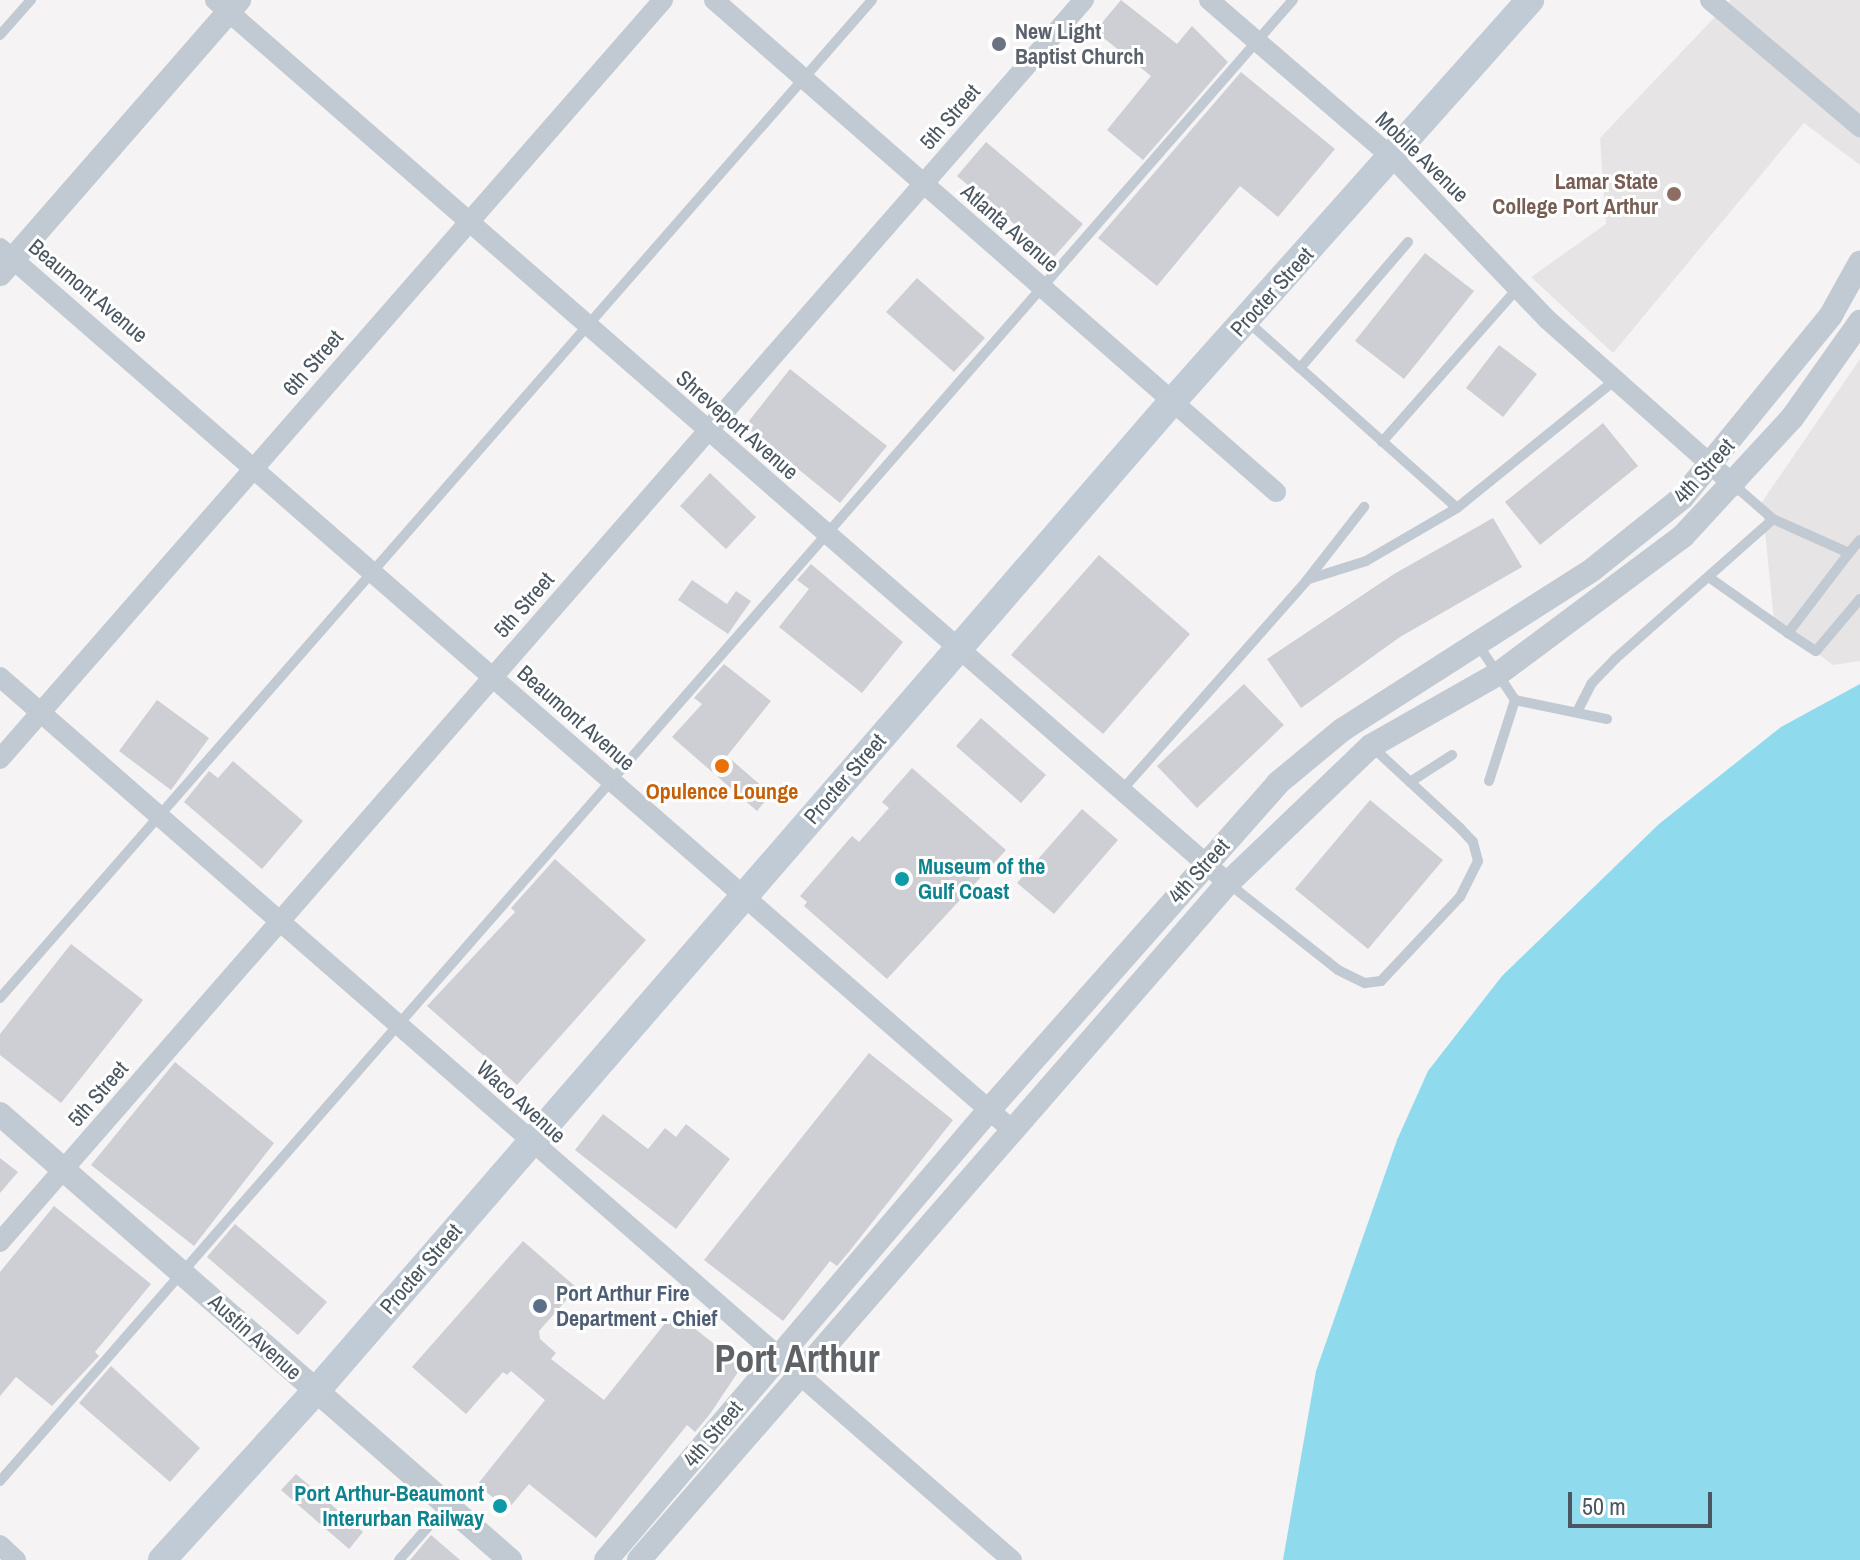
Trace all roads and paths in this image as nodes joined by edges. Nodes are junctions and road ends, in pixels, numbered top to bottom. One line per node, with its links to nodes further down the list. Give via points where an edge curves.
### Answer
1 (31, 0): 11 (lane)
2 (663, 0): 17 (street, 6th Street)
3 (714, 0): 13 (street, Atlanta Avenue)
4 (872, 0): 13 (lane)
5 (1084, 0): 16 (street, 5th Street)
6 (1209, 0): 12 (street, Mobile Avenue)
7 (1293, 0): 12 (lane)
8 (1530, 0): 15 (main road, Procter Street)
9 (1710, 0): 14 (street)
10 (228, 4): 17 (street, Shreveport Avenue); 19 (street)
11 (0, 35)
12 (1257, 42): 15 (street, Mobile Avenue); 21 (lane)
13 (803, 78): 16 (street, Atlanta Avenue); 25 (lane)
14 (1860, 127)
15 (1393, 158): 22 (street, Mobile Avenue); 23 (main road, Procter Street)
16 (923, 185): 21 (street, Atlanta Avenue); 29 (street, 5th Street)
17 (470, 221): 25 (street, Shreveport Avenue); 32 (street, 6th Street)
18 (1408, 242): 26 (lane)
19 (4, 260): 32 (street, Beaumont Avenue)
20 (1860, 263): 31 (street, 4th Street, via 1831,315)
21 (1041, 287): 28 (street, Atlanta Avenue); 38 (lane)
22 (1518, 288): 27 (street, Mobile Avenue); 30 (lane)
23 (1247, 321): 26 (lane); 28 (main road, Procter Street)
24 (1860, 322): 33 (street, 4th Street, via 1792,418)
25 (588, 326): 29 (street, Shreveport Avenue); 41 (lane)
26 (1300, 368): 30 (lane)
27 (1616, 380): 31 (street, Mobile Avenue); 36 (lane)
28 (1171, 403): 34 (street, Atlanta Avenue); 46 (main road, Procter Street)
29 (708, 432): 38 (street, Shreveport Avenue); 50 (street, 5th Street)
30 (1382, 442): 36 (lane)
31 (1711, 465): 33 (street, Mobile Avenue); 47 (street, 4th Street, via 1682,498 1592,570)
32 (254, 468): 41 (street, Beaumont Avenue); 53 (street, 6th Street)
33 (1735, 486): 37 (lane); 48 (street, 4th Street, via 1683,536)
34 (1276, 492)
35 (1364, 507): 43 (lane)
36 (1457, 508): 43 (lane, via 1366,561)
37 (1773, 519): 40 (lane); 42 (lane)
38 (828, 536): 46 (street, Shreveport Avenue); 59 (lane)
39 (1860, 540): 40 (lane)
40 (1849, 553): 45 (lane)
41 (374, 573): 50 (street, Beaumont Avenue); 62 (lane)
42 (1710, 578): 45 (lane); 52 (lane, via 1615,659 1591,684)
43 (1307, 580): 61 (lane)
44 (1860, 599): 45 (lane, via 1816,651)
45 (1788, 633)
46 (961, 645): 61 (street, Shreveport Avenue); 65 (main road, Procter Street)
47 (1479, 646): 48 (lane); 63 (street, 4th Street, via 1342,730 1278,783)
48 (1498, 674): 51 (lane); 55 (street, 4th Street)
49 (0, 677): 53 (street, Waco Avenue)
50 (493, 677): 59 (street, Beaumont Avenue); 66 (street, 5th Street)
51 (1515, 700): 52 (lane); 58 (lane)
52 (1577, 712): 54 (lane)
53 (40, 713): 57 (street, 6th Street); 62 (street, Waco Avenue)
54 (1607, 719)
55 (1371, 746): 60 (lane); 64 (street, 4th Street)
56 (1452, 755): 60 (lane)
57 (0, 759)
58 (1489, 781)
59 (613, 782): 65 (street, Beaumont Avenue); 68 (lane)
60 (1410, 782): 64 (lane, via 1473,842 1478,861 1460,897 1381,981 1365,983 1338,970)
61 (1123, 789): 63 (street, Shreveport Avenue)
62 (159, 817): 66 (street, Waco Avenue); 67 (lane)
63 (1205, 863): 64 (street, Shreveport Avenue); 69 (street, 4th Street)
64 (1228, 883): 71 (street, 4th Street)
65 (743, 897): 69 (street, Beaumont Avenue); 72 (main road, Procter Street)
66 (280, 922): 68 (street, Waco Avenue); 73 (street, 5th Street)
67 (0, 998)
68 (398, 1024): 72 (street, Waco Avenue); 75 (lane)
69 (989, 1110): 71 (street, Beaumont Avenue); 76 (street, 4th Street)
70 (0, 1114): 73 (street, Austin Avenue)
71 (1012, 1130): 77 (street, 4th Street)
72 (529, 1142): 76 (street, Waco Avenue); 78 (main road, Procter Street)
73 (64, 1169): 74 (street, 5th Street); 75 (street, Austin Avenue)
74 (0, 1242)
75 (182, 1271): 78 (street, Austin Avenue); 79 (lane)
76 (777, 1359): 77 (street, Waco Avenue); 86 (street, 4th Street)
77 (798, 1377): 87 (street, 4th Street); 88 (street, Waco Avenue)
78 (316, 1391): 80 (street, Austin Avenue); 83 (main road, Procter Street)
79 (0, 1481)
80 (447, 1505): 84 (lane); 85 (street, Austin Avenue)
81 (0, 1545): 82 (street)
82 (16, 1560)
83 (162, 1560)
84 (399, 1560)
85 (510, 1560)
86 (606, 1560)
87 (639, 1560)
88 (1012, 1560)

